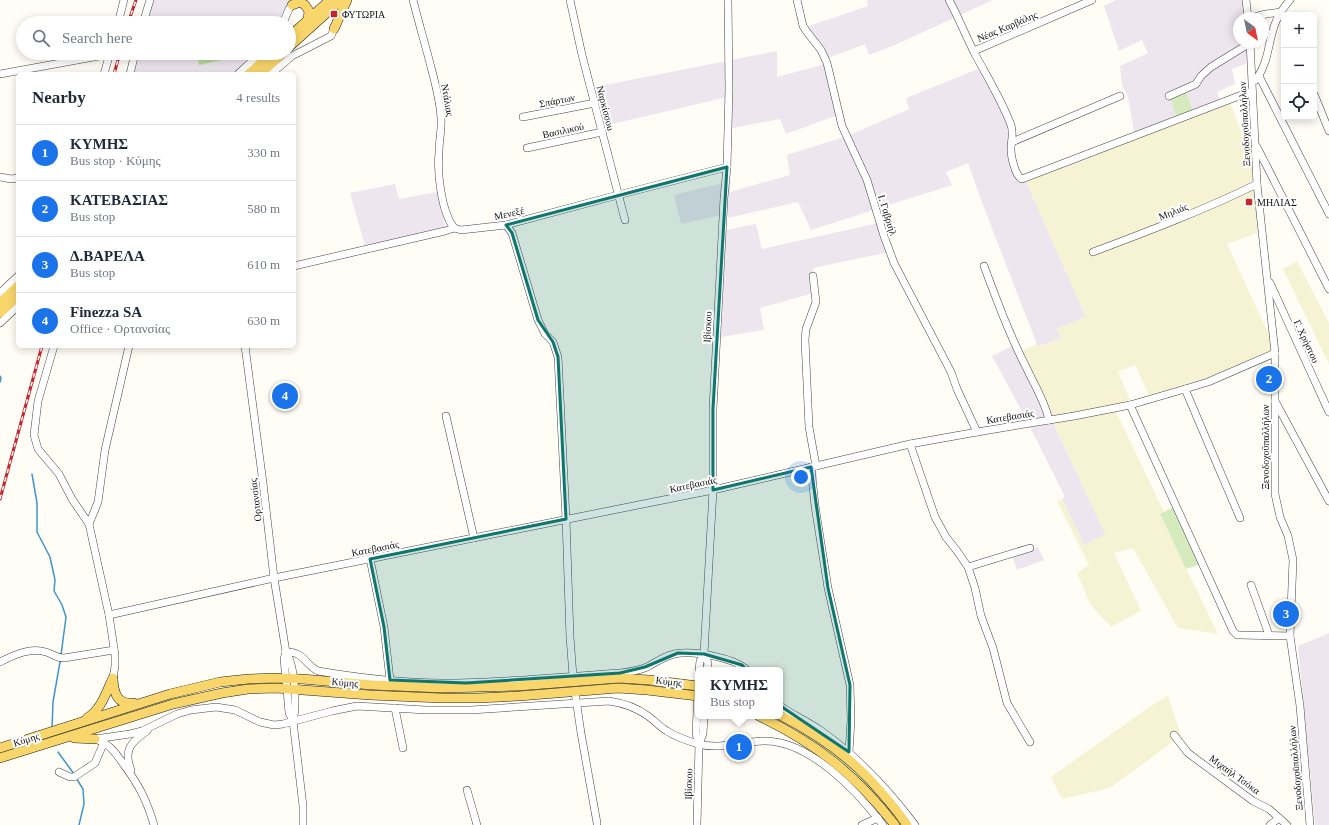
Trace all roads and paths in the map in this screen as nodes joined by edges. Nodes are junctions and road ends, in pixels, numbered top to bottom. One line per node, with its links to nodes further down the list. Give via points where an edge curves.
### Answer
1 (124, 0): 18 (street)
2 (150, 0): 19 (street)
3 (330, 0): 21 (main road)
4 (341, 0): 21 (main road)
5 (347, 0): 22 (main road)
6 (413, 0): 63 (street, Ντάλιας, via 438,100 442,128 438,170 442,196)
7 (570, 0): 48 (street, Ναρκίσσου)
8 (728, 0): 55 (street, Ιβίσκου)
9 (797, 0): 88 (street, Ι. Γαβριήλ, via 803,26 827,62 842,126 867,180 894,263 951,372)
10 (949, 0): 27 (street)
11 (1092, 0): 27 (street, Νέας Καρβάλης)
12 (1246, 0): 15 (street)
13 (1290, 0): 16 (street)
14 (294, 3): 20 (street); 21 (main road, via 306,5)
15 (1248, 12)
16 (1281, 12): 17 (street); 43 (street, via 1274,25 1268,56)
17 (1269, 14)
18 (120, 16)
19 (145, 16)
20 (286, 16)
21 (313, 21): 22 (main road, via 330,21); 23 (main road); 24 (main road)
22 (334, 29): 28 (street, via 330,36)
23 (296, 32)
24 (296, 39)
25 (1241, 48): 46 (street, via 1211,67 1196,84)
26 (1250, 48): 44 (street, Ξενοδοχοϋπαλλήλων)
27 (974, 51): 52 (street, via 1008,116 1013,133)
28 (296, 54)
29 (73, 60): 42 (street)
30 (108, 60): 36 (street)
31 (133, 60): 37 (street)
32 (253, 60): 38 (street)
33 (264, 60): 39 (main road)
34 (275, 60): 40 (main road)
35 (287, 60): 41 (street)
36 (105, 72)
37 (130, 72)
38 (240, 72)
39 (251, 72)
40 (262, 72)
41 (273, 72)
42 (0, 74)
43 (1259, 76): 44 (street); 60 (street)
44 (1252, 88): 52 (street, via 1025,179 1019,178 1017,173 1010,150); 53 (street, Ξενοδοχοϋπαλλήλων)
45 (1120, 96): 52 (street)
46 (1168, 96)
47 (1317, 101): 50 (street)
48 (595, 103): 49 (street, Σπάρτων); 51 (street, Ναρκίσσου)
49 (523, 117)
50 (1329, 131)
51 (602, 132): 54 (street, Βασιλικού); 59 (street, Ναρκίσσου)
52 (1012, 142)
53 (1255, 144): 58 (street, Ξενοδοχοϋπαλλήλων); 71 (street)
54 (527, 148)
55 (727, 167): 59 (street, Μενεξέ); 91 (street, Ιβίσκου, via 713,409)
56 (0, 177): 57 (street)
57 (16, 178)
58 (1257, 184): 64 (street, Μηλιάς, via 1178,220); 69 (street, Ξενοδοχοϋπαλλήλων)
59 (618, 195): 61 (street, Ναρκίσσου); 62 (street, Μενεξέ)
60 (1329, 214)
61 (625, 220)
62 (506, 225): 63 (street, Μενεξέ, via 461,230); 94 (street, via 512,233 538,320 553,342 558,357)
63 (454, 228): 65 (street, Μενεξέ)
64 (1093, 252)
65 (296, 266)
66 (984, 266): 87 (street)
67 (813, 276): 90 (street, via 816,302 806,329 805,340 809,427)
68 (16, 278): 72 (street)
69 (1268, 278): 81 (street, Ξενοδοχοϋπαλλήλων); 85 (street, Γ. Χρήστου)
70 (16, 288): 74 (main road)
71 (1329, 289)
72 (0, 293)
73 (16, 298): 76 (main road)
74 (0, 303)
75 (16, 308): 77 (street)
76 (0, 312)
77 (0, 322)
78 (53, 348): 95 (street, via 38,401 34,435 38,449 59,474)
79 (129, 348): 95 (street, via 105,450 98,502)
80 (245, 348): 100 (street, Ορτανσίας)
81 (1275, 353): 82 (street, Κατεβασιάς); 83 (street, Ξενοδοχοϋπαλλήλων)
82 (1186, 389): 84 (street, Κατεβασιάς); 93 (street)
83 (1275, 400): 92 (street); 104 (street, Ξενοδοχοϋπαλλήλων, via 1275,494 1293,560)
84 (1130, 405): 87 (street, Κατεβασιάς); 103 (street, via 1233,631 1237,635)
85 (1329, 412)
86 (446, 416): 96 (street)
87 (1049, 420): 88 (street, Κατεβασιάς)
88 (977, 432): 89 (street, Κατεβασιάς)
89 (910, 444): 90 (street, Κατεβασιάς); 99 (street, via 940,526)
90 (814, 467): 91 (street, Κατεβασιάς); 139 (street, via 815,506 829,593 850,685)
91 (713, 490): 94 (street, Κατεβασιάς); 107 (street, Ιβίσκου)
92 (1329, 501)
93 (1240, 518)
94 (566, 519): 96 (street, Κατεβασιάς); 112 (street, via 570,637)
95 (89, 524): 102 (street)
96 (474, 538): 98 (street, Κατεβασιάς)
97 (1030, 548): 99 (street)
98 (370, 559): 100 (street, Κατεβασιάς); 115 (street, via 384,627)
99 (968, 568): 135 (street, via 1007,703)
100 (274, 578): 102 (street, Κατεβασιάς); 106 (street, Ορτανσίας)
101 (1251, 586): 103 (street)
102 (109, 615): 105 (street)
103 (1269, 635): 104 (street)
104 (1290, 636): 158 (street, Ξενοδοχοϋπαλλήλων, via 1300,706)
105 (114, 650): 108 (street, via 64,658 56,658 46,652 27,651); 113 (street, via 115,666)
106 (286, 652): 114 (street, Ορτανσίας, via 284,659); 115 (street, via 301,655 318,671 365,679)
107 (704, 654): 109 (street, Ιβίσκου); 110 (street, Ιβίσκου); 111 (street, via 732,660); 112 (street, via 678,653 633,671)
108 (0, 662)
109 (699, 667)
110 (707, 667)
111 (744, 667)
112 (574, 676): 115 (street, via 466,683)
113 (112, 678): 120 (main road, via 115,693 121,701 128,704); 129 (main road, via 97,709)
114 (289, 679): 116 (main road, Κύμης, via 442,688 518,686 619,678); 117 (street, Ορτανσίας); 120 (main road, Κύμης, via 220,682)
115 (390, 680)
116 (695, 686)
117 (290, 689): 118 (main road, Κύμης, via 441,698); 128 (street, Ορτανσίας, via 289,713); 132 (main road, Κύμης, via 248,690 196,698)
118 (575, 692): 119 (main road, Κύμης, via 618,688); 121 (street)
119 (695, 696)
120 (144, 701): 129 (main road, Κύμης)
121 (576, 702): 122 (street, via 471,710); 136 (street, via 609,701 626,705 647,715 666,731); 146 (street)
122 (396, 708): 128 (street, via 346,708); 138 (street)
123 (783, 708): 139 (street, via 818,728)
124 (783, 716): 154 (main road, via 848,759 870,779)
125 (697, 719): 136 (street, Ιβίσκου, via 696,734)
126 (704, 719): 136 (street, Ιβίσκου, via 703,734)
127 (765, 719): 153 (main road, via 796,735 836,763 862,787)
128 (294, 721): 130 (street, via 280,725 267,724 235,710 216,707 177,714); 148 (street, Ορτανσίας)
129 (80, 722): 137 (main road, Κύμης)
130 (156, 725): 133 (street, via 130,734); 142 (street, via 130,747 128,758)
131 (1174, 735): 145 (street, Μιχαήλ Τσόκα, via 1188,753)
132 (67, 738): 133 (main road); 140 (main road, Κύμης)
133 (95, 739): 134 (street)
134 (104, 742): 141 (street, via 95,763 70,777); 142 (street, via 114,750)
135 (1030, 742)
136 (699, 744): 144 (street, via 726,746 766,741 792,746 844,782); 150 (street, Ιβίσκου)
137 (0, 748)
138 (403, 748)
139 (849, 752): 155 (street, via 880,782)
140 (0, 758)
141 (59, 772)
142 (132, 774): 147 (street, via 149,806)
143 (467, 790): 149 (street)
144 (878, 818): 151 (street); 152 (street)
145 (1279, 818): 156 (street); 157 (street, Μιχαήλ Τσόκα)
146 (597, 823)
147 (154, 825)
148 (303, 825)
149 (477, 825)
150 (697, 825)
151 (862, 825)
152 (883, 825)
153 (895, 825)
154 (908, 825)
155 (915, 825)
156 (1270, 825)
157 (1287, 825)
158 (1310, 825)

